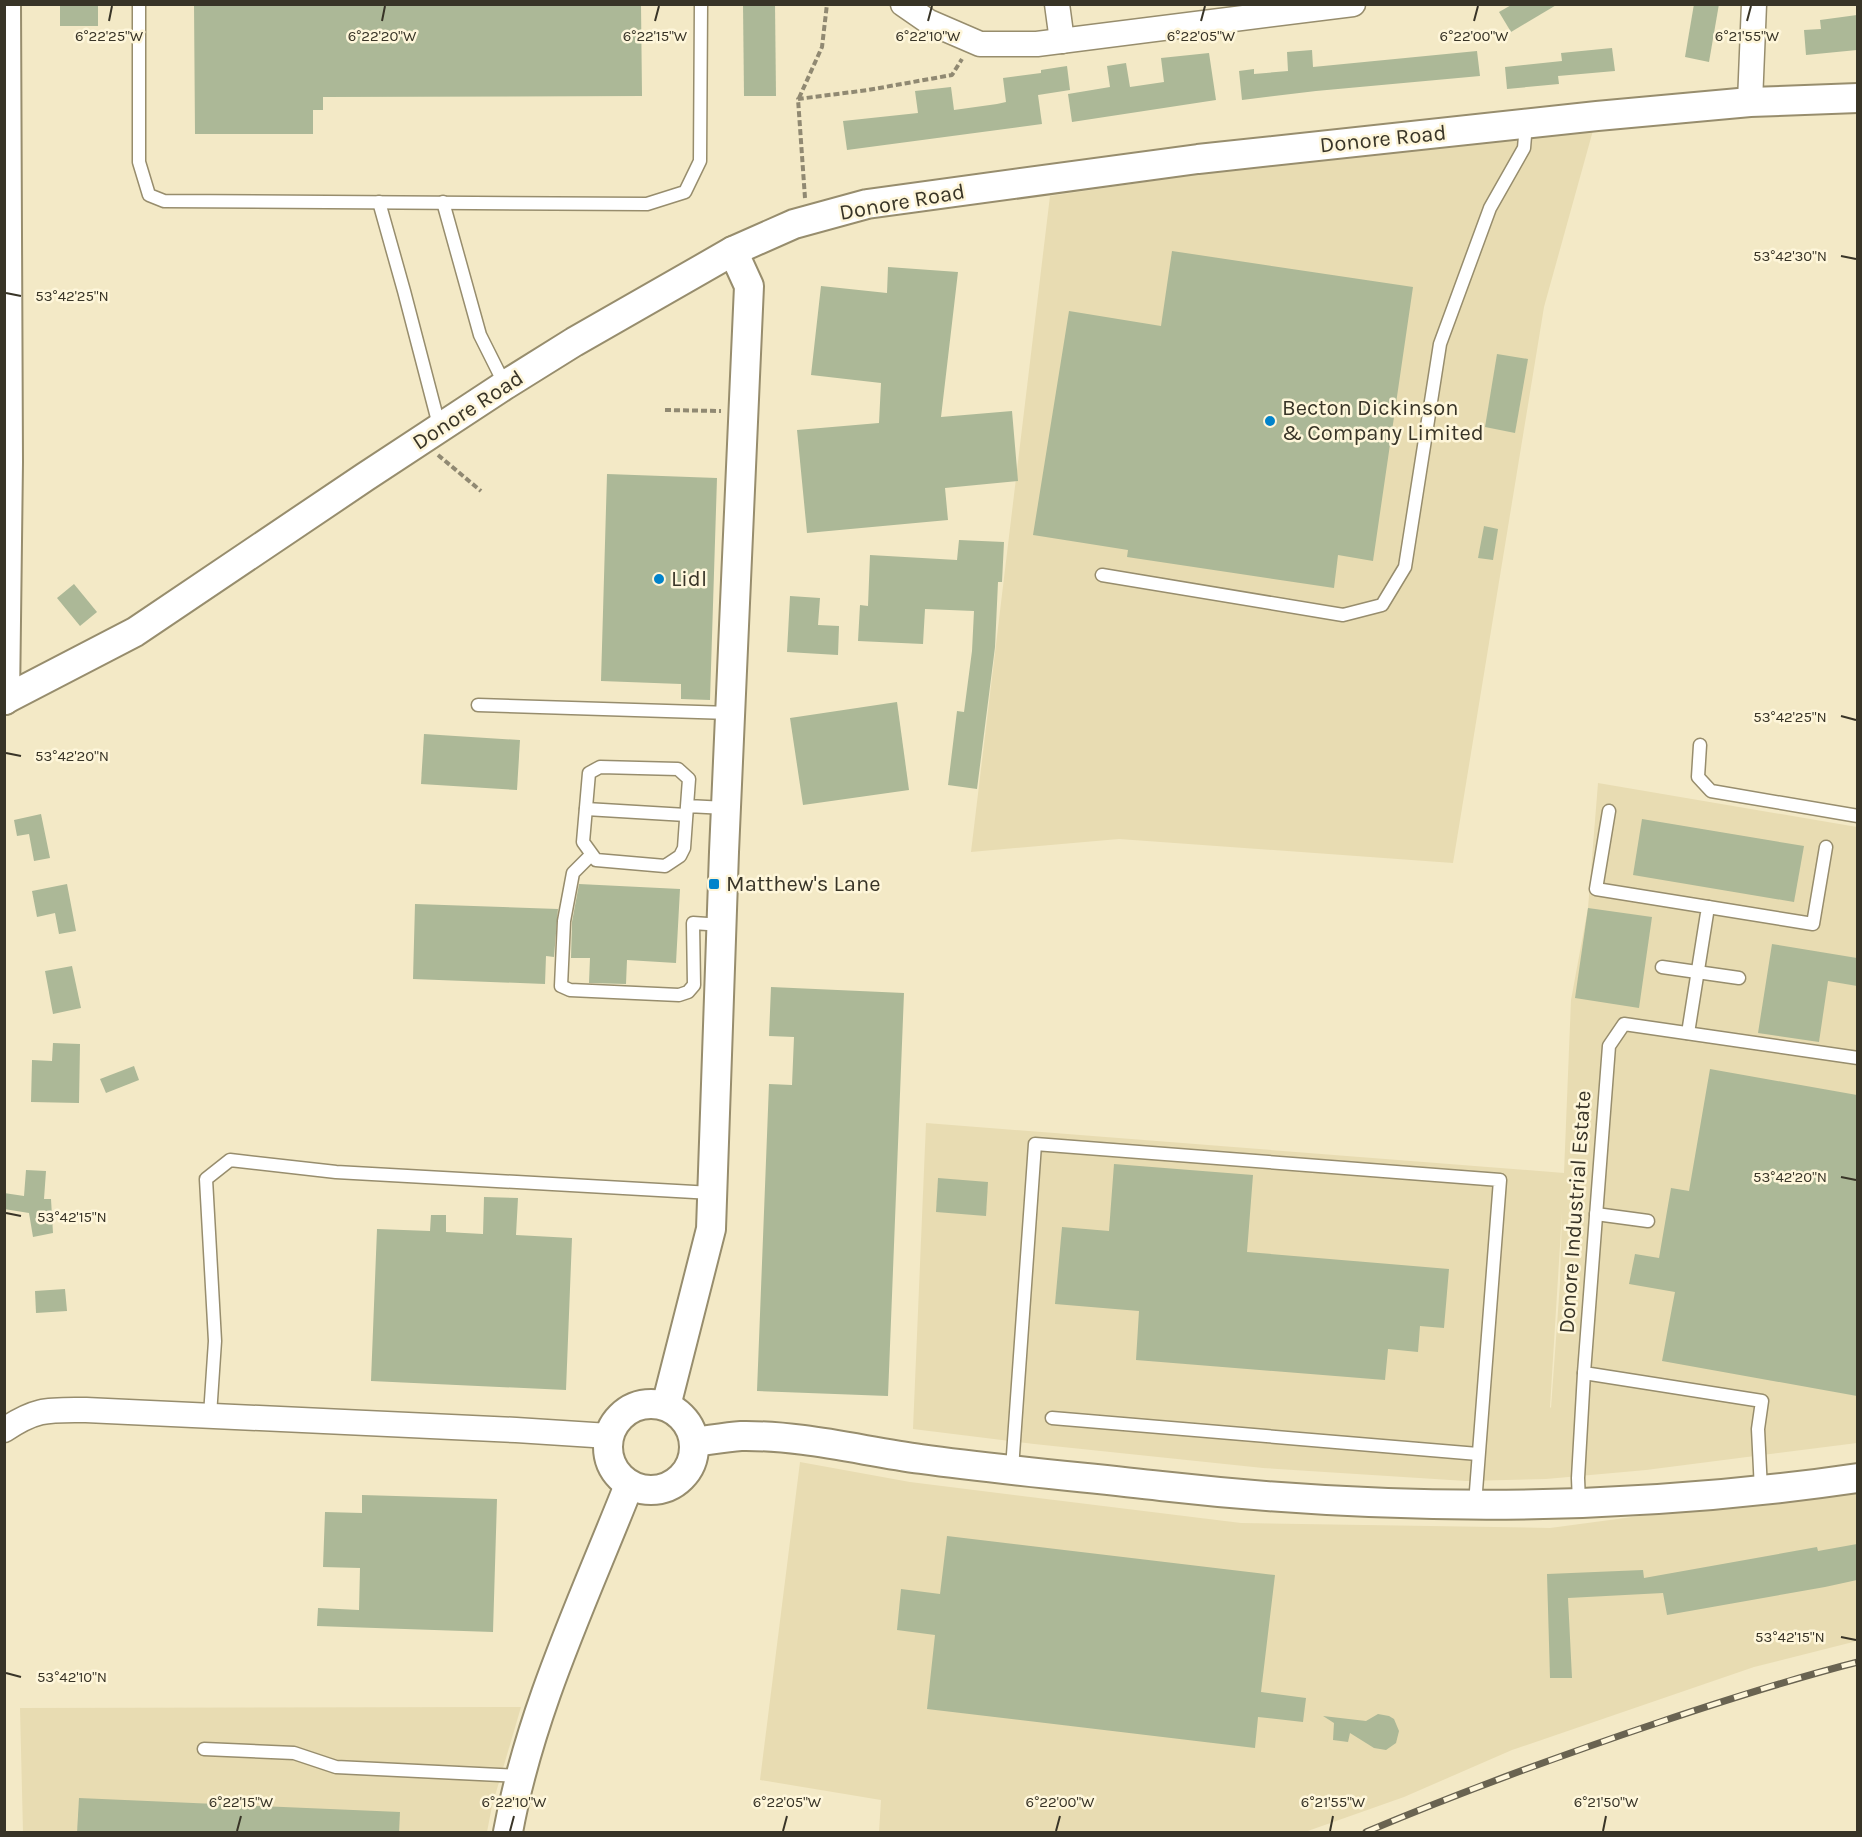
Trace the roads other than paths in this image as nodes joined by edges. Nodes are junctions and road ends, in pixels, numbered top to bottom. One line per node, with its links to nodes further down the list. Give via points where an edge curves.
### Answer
1 (6, 4): 10 (street)
2 (139, 4): 13 (lane, via 139,162 149,195 164,201)
3 (701, 4): 14 (lane, via 700,161 685,192 647,204)
4 (903, 4): 8 (street, via 929,22 980,44)
5 (1057, 4): 8 (street)
6 (1353, 4): 8 (street)
7 (1754, 4): 11 (street)
8 (1062, 41)
9 (1857, 98): 11 (street, Donore Road)
10 (5, 100): 19 (street)
11 (1750, 102): 12 (street, Donore Road)
12 (1526, 123): 15 (street, Donore Road, via 1198,159 879,202 807,220); 18 (lane, via 1524,148 1490,208 1440,344 1405,567 1382,605 1343,615)
13 (379, 202): 14 (lane); 17 (lane, via 404,291)
14 (443, 202): 16 (lane, via 480,334)
15 (733, 250): 16 (street, Donore Road); 21 (street, via 749,286)
16 (505, 385): 17 (street, Donore Road)
17 (431, 435): 19 (street, Donore Road, via 135,633)
18 (1102, 575)
19 (5, 700)
20 (478, 705): 21 (lane)
21 (730, 713): 23 (street)
22 (1700, 745): 27 (lane, via 1698,777 1711,792)
23 (726, 808): 25 (lane); 31 (street)
24 (586, 809): 25 (lane); 25 (lane, via 589,773 600,767 678,769 689,779); 29 (lane, via 583,842)
25 (687, 811): 29 (lane, via 684,849 665,866 596,860)
26 (1609, 811): 30 (lane, via 1596,889)
27 (1857, 816)
28 (1826, 847): 30 (lane, via 1814,924)
29 (591, 855): 31 (lane, via 573,873 564,921 561,986 570,990 679,995 688,992 694,985 693,923)
30 (1708, 907): 33 (lane)
31 (722, 925): 37 (street)
32 (1662, 967): 33 (lane)
33 (1698, 972): 34 (lane); 35 (lane)
34 (1739, 978)
35 (1688, 1033): 36 (lane, Donore Industrial Estate); 38 (lane, Donore Industrial Estate, via 1624,1024 1609,1046)
36 (1857, 1058)
37 (712, 1193): 41 (street, via 711,1228); 42 (lane, via 336,1172 230,1160 206,1179 215,1341)
38 (1596, 1214): 39 (lane); 40 (lane, Donore Industrial Estate)
39 (1648, 1221)
40 (1584, 1373): 51 (lane, via 1762,1401 1758,1429); 52 (lane, Donore Industrial Estate)
41 (666, 1406): 45 (street, via 648,1403 633,1407 616,1420); 46 (street, via 689,1425)
42 (210, 1415): 44 (street, via 45,1410); 45 (street)
43 (1052, 1418): 47 (lane)
44 (4, 1430)
45 (609, 1436): 50 (street, via 612,1466)
46 (694, 1442): 48 (street, via 739,1436 779,1437); 50 (street, via 693,1458 684,1476 670,1486 649,1491)
47 (1478, 1454): 48 (lane, via 1500,1180 1035,1144); 53 (lane)
48 (1011, 1469): 53 (street, via 1202,1491 1389,1504)
49 (1857, 1478): 51 (street)
50 (629, 1485): 55 (street, via 548,1685)
51 (1761, 1490): 52 (street)
52 (1579, 1503): 53 (street)
53 (1475, 1505)
54 (204, 1749): 55 (lane, via 294,1753 336,1767)
55 (521, 1776): 56 (street)
56 (508, 1833)

